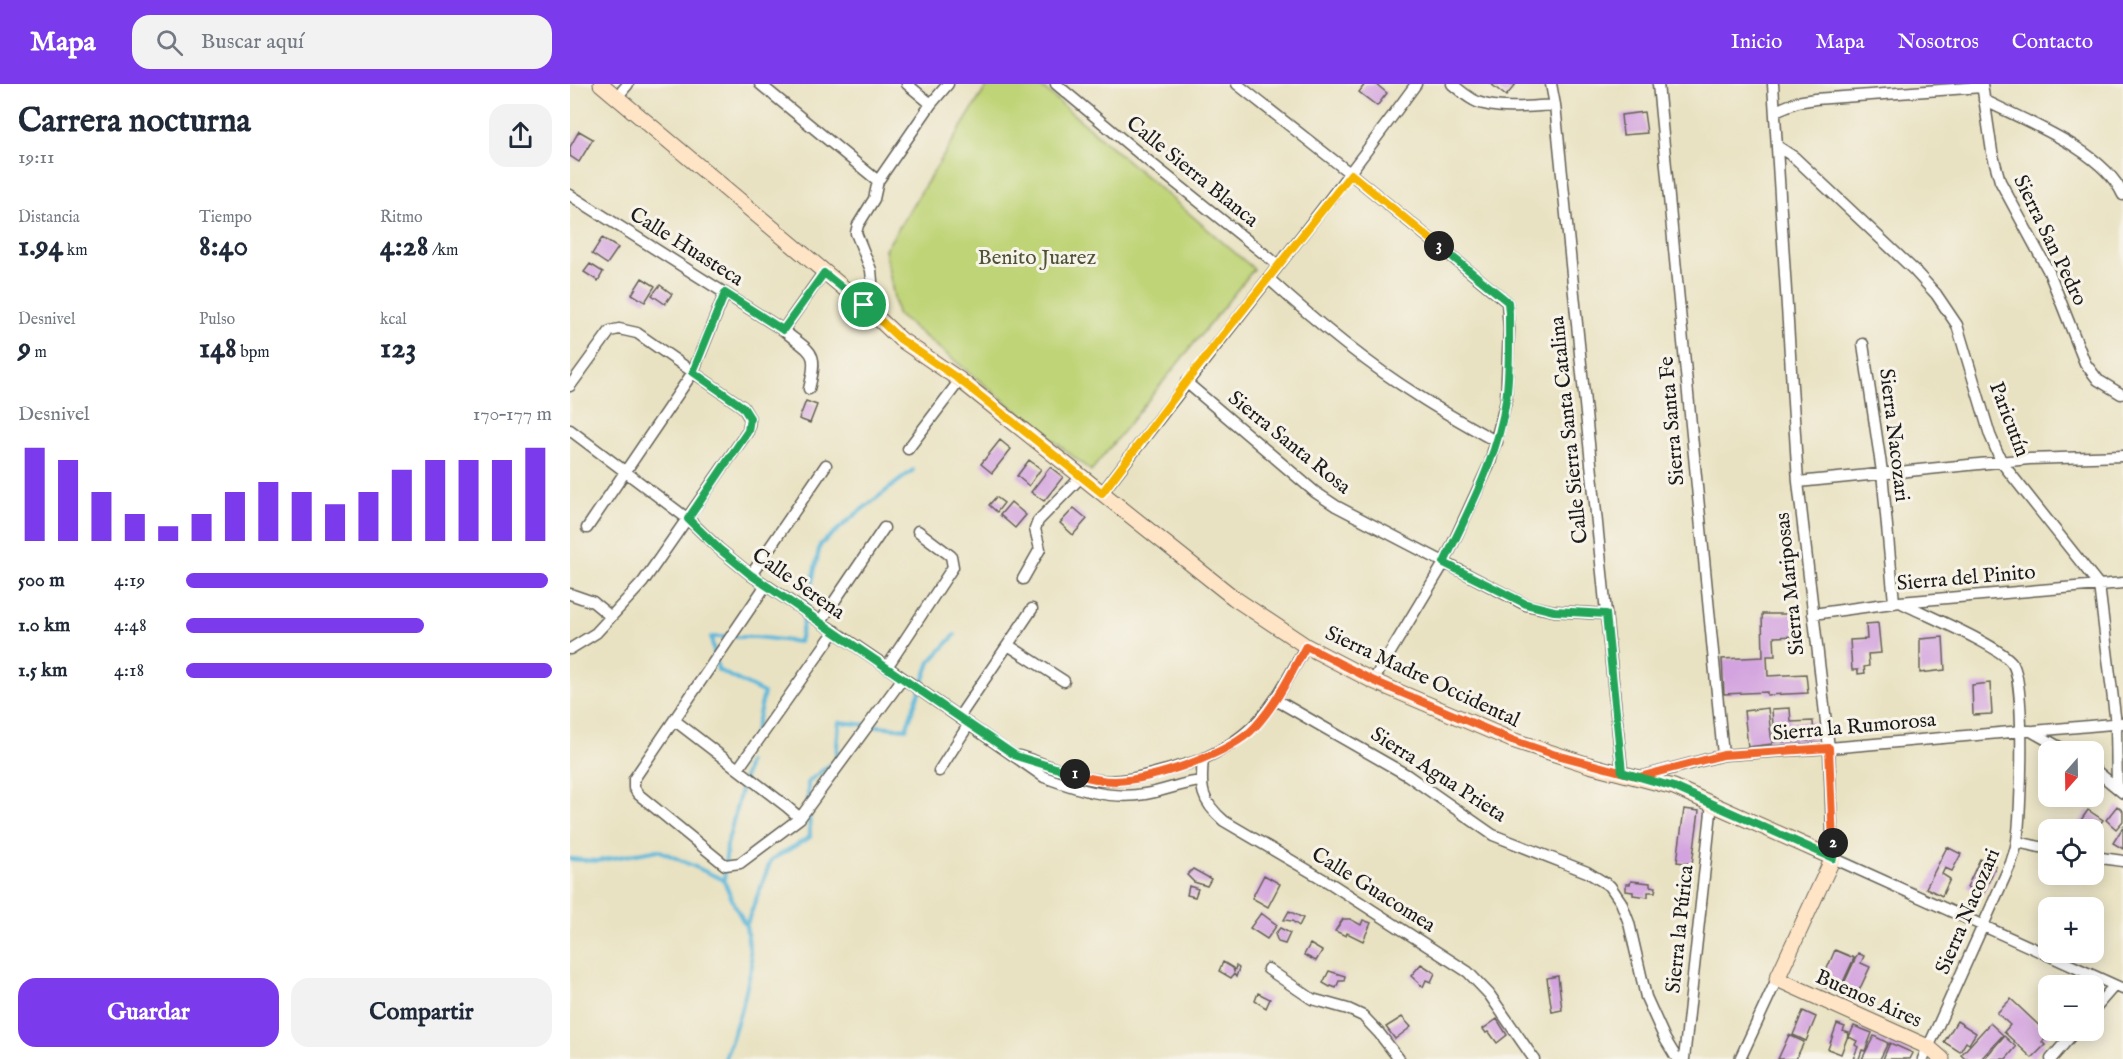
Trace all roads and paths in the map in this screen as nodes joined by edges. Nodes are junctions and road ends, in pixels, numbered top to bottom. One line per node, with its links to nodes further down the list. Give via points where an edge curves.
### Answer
1 (601, 84): 14 (street, Sierra Madre Occidental)
2 (628, 84): 14 (street)
3 (760, 84): 21 (street)
4 (907, 84): 16 (street)
5 (948, 84): 16 (street)
6 (1056, 84): 24 (street, Calle Sierra Blanca)
7 (1237, 84): 20 (street)
8 (1416, 84): 20 (street)
9 (1452, 84): 17 (street, via 1482,104)
10 (1551, 84): 17 (street, Calle Sierra Santa Catalina)
11 (1658, 84): 81 (street, Sierra Santa Fe)
12 (1773, 84): 18 (street, Sierra Mariposas)
13 (1982, 85): 15 (street, Sierra San Pedro); 18 (street, via 1815,99)
14 (617, 97): 25 (street, Sierra Madre Occidental)
15 (1984, 100): 23 (street, via 2098,162); 36 (street, Sierra San Pedro, via 2000,181 2049,272 2085,363 2098,380)
16 (931, 104): 21 (street)
17 (1555, 105): 61 (street, Calle Sierra Santa Catalina)
18 (1775, 111): 19 (street, Sierra Mariposas)
19 (1777, 146): 41 (street, Paricutín, via 1794,157 1914,270 1947,310 1957,325); 46 (street, Sierra Mariposas)
20 (1351, 174): 24 (street); 38 (street, via 1508,302 1506,401)
21 (878, 181): 28 (street, via 874,199 856,233 871,270)
22 (570, 195): 27 (street, Calle Huasteca)
23 (2123, 195)
24 (1278, 265): 26 (street)
25 (824, 273): 28 (street, Sierra Madre Occidental); 29 (street)
26 (1268, 278): 33 (street); 38 (street, via 1379,370)
27 (725, 293): 29 (street, Calle Huasteca); 31 (street)
28 (864, 305): 32 (street, Sierra Madre Occidental, via 900,339)
29 (783, 330): 35 (street, Calle Huasteca, via 813,356 815,365)
30 (1863, 344): 44 (street, Sierra Nacozari)
31 (693, 372): 34 (street, via 637,333 619,328 610,332); 43 (street); 48 (street, via 743,407 750,418 748,431)
32 (960, 380): 39 (street); 45 (street, Sierra Madre Occidental)
33 (1186, 382): 47 (street); 52 (street, Sierra Santa Rosa, via 1315,492)
34 (570, 386)
35 (809, 389)
36 (2121, 394)
37 (570, 430): 43 (street, Calle Serena)
38 (1497, 442): 52 (street)
39 (908, 449)
40 (2123, 456): 41 (street)
41 (2002, 463): 44 (street); 57 (street, Paricutín)
42 (826, 465): 53 (street)
43 (625, 471): 48 (street, Calle Serena); 49 (street)
44 (1882, 472): 46 (street); 59 (street, Sierra Nacozari)
45 (1081, 477): 47 (street, Sierra Madre Occidental); 54 (street, via 1037,523 1040,549)
46 (1798, 482): 62 (street, Sierra Mariposas)
47 (1102, 493): 67 (street, Sierra Madre Occidental, via 1234,598)
48 (688, 519): 53 (street, Calle Serena); 63 (street, via 643,582)
49 (587, 528)
50 (884, 528): 64 (street)
51 (918, 531): 69 (street, via 951,556 952,567)
52 (1444, 563): 61 (street, Sierra Santa Rosa, via 1539,609); 72 (street)
53 (751, 575): 56 (street, Calle Serena)
54 (1023, 579)
55 (2123, 584): 57 (street, Sierra del Pinito)
56 (766, 585): 64 (street, Calle Serena); 75 (street)
57 (2099, 585): 59 (street, Sierra del Pinito); 77 (street)
58 (570, 594): 63 (street, via 593,602)
59 (1897, 602): 62 (street, Sierra del Pinito); 78 (street, Sierra Nacozari, via 2006,657 2018,679)
60 (1032, 609): 66 (street)
61 (1606, 614): 86 (street, Calle Sierra Santa Catalina)
62 (1813, 614): 80 (street, Sierra Mariposas)
63 (610, 616): 68 (street, via 596,633)
64 (820, 621): 65 (street, Calle Serena)
65 (835, 631): 69 (street, Calle Serena); 84 (street)
66 (1008, 645): 71 (street); 74 (street)
67 (1306, 646): 72 (street, Sierra Madre Occidental); 73 (street, Calle Serena)
68 (570, 649)
69 (887, 667): 70 (street, Calle Serena)
70 (903, 678): 74 (street, Calle Serena); 92 (street)
71 (1064, 681)
72 (1374, 681): 86 (street, Sierra Madre Occidental, via 1512,740)
73 (1276, 700): 83 (street, Calle Serena, via 1239,740); 107 (street, Sierra Agua Prieta, via 1407,775 1493,835 1587,872 1610,886 1629,922 1646,997)
74 (959, 717): 76 (street, Calle Serena)
75 (674, 720): 84 (street); 92 (street, via 634,779 634,788 725,865 740,863)
76 (969, 724): 82 (street, Calle Serena); 85 (street)
77 (2120, 724): 78 (street, Sierra la Rumorosa); 90 (street)
78 (2026, 731): 79 (street); 80 (street, Sierra la Rumorosa); 93 (street, Sierra Nacozari)
79 (2046, 741)
80 (1829, 748): 81 (street, Sierra la Rumorosa); 95 (street, Sierra Mariposas)
81 (1723, 755): 87 (street, Sierra la Rumorosa)
82 (1016, 756): 83 (street, Calle Serena, via 1114,781 1143,777); 89 (street, Calle Serena, via 1044,777 1115,796 1149,794)
83 (1203, 759): 89 (street, Calle Guacomea)
84 (738, 769): 92 (street)
85 (939, 771)
86 (1622, 772): 87 (street, Sierra Madre Occidental)
87 (1639, 777): 91 (street, Sierra Madre Occidental)
88 (2104, 777): 90 (street)
89 (1201, 781): 106 (street, Calle Guacomea, via 1204,800 1224,821 1468,972 1489,994)
90 (2120, 791)
91 (1712, 803): 95 (street, Sierra Madre Occidental); 108 (street, Sierra la Púrica)
92 (800, 818)
93 (2017, 842): 94 (street); 98 (street, Sierra Nacozari)
94 (2038, 847)
95 (1833, 858): 98 (street, Sierra Madre Occidental); 100 (street, Sierra Mariposas)
96 (2104, 858): 97 (street)
97 (2123, 861)
98 (1984, 925): 101 (street, Sierra Madre Occidental); 104 (street, Sierra Nacozari)
99 (1268, 969): 105 (street, via 1312,999 1363,1016)
100 (1777, 979): 104 (street, Buenos Aires); 109 (street, Sierra Mariposas)
101 (2119, 988): 102 (street)
102 (2104, 1001)
103 (2067, 1041): 111 (street)
104 (1925, 1053): 110 (street, Buenos Aires)
105 (1399, 1059)
106 (1534, 1059)
107 (1677, 1059)
108 (1684, 1059)
109 (1740, 1059)
110 (1942, 1059)
111 (2051, 1059)

